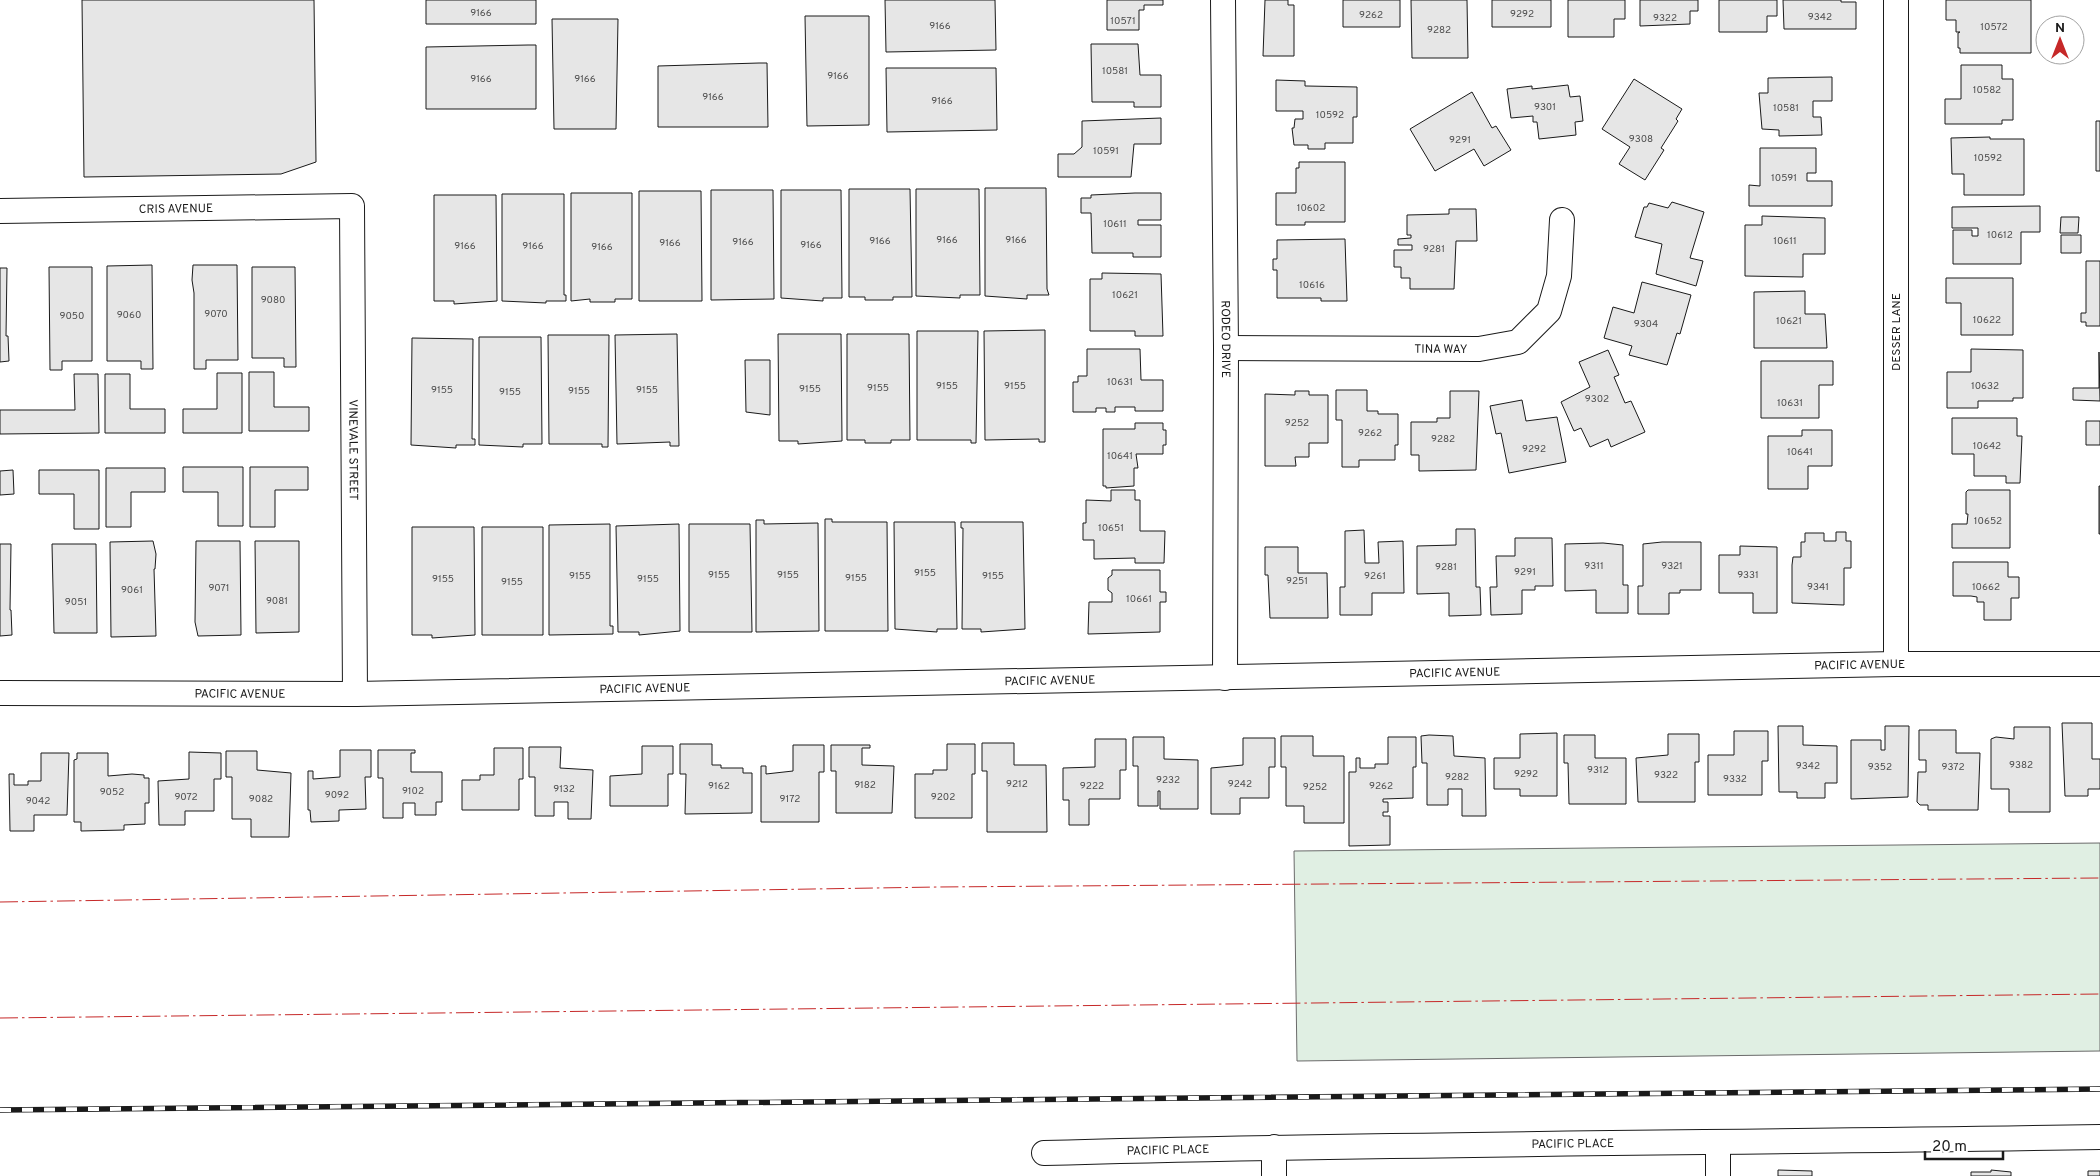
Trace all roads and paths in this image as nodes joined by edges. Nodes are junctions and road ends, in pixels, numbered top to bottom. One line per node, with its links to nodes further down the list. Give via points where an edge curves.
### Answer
1 (1223, 0): 6 (street, RODEO DRIVE)
2 (1896, 0): 7 (street, DESSER LANE)
3 (352, 206): 4 (street, CRIS AVENUE); 11 (street, VINEVALE STREET)
4 (0, 211)
5 (1562, 220): 6 (street, TINA WAY, via 1559,276 1549,311 1518,342 1479,349)
6 (1226, 348): 9 (street, RODEO DRIVE)
7 (1896, 664): 8 (street, PACIFIC AVENUE); 9 (street, PACIFIC AVENUE)
8 (2100, 664)
9 (1225, 678): 11 (street, PACIFIC AVENUE)
10 (0, 693): 11 (street, PACIFIC AVENUE)
11 (355, 694)
12 (2100, 1137): 13 (street, PACIFIC PLACE)
13 (1718, 1144): 14 (street, PACIFIC PLACE); 17 (street)
14 (1274, 1147): 15 (street, PACIFIC PLACE); 16 (street)
15 (1044, 1153)
16 (1274, 1176)
17 (1718, 1176)

